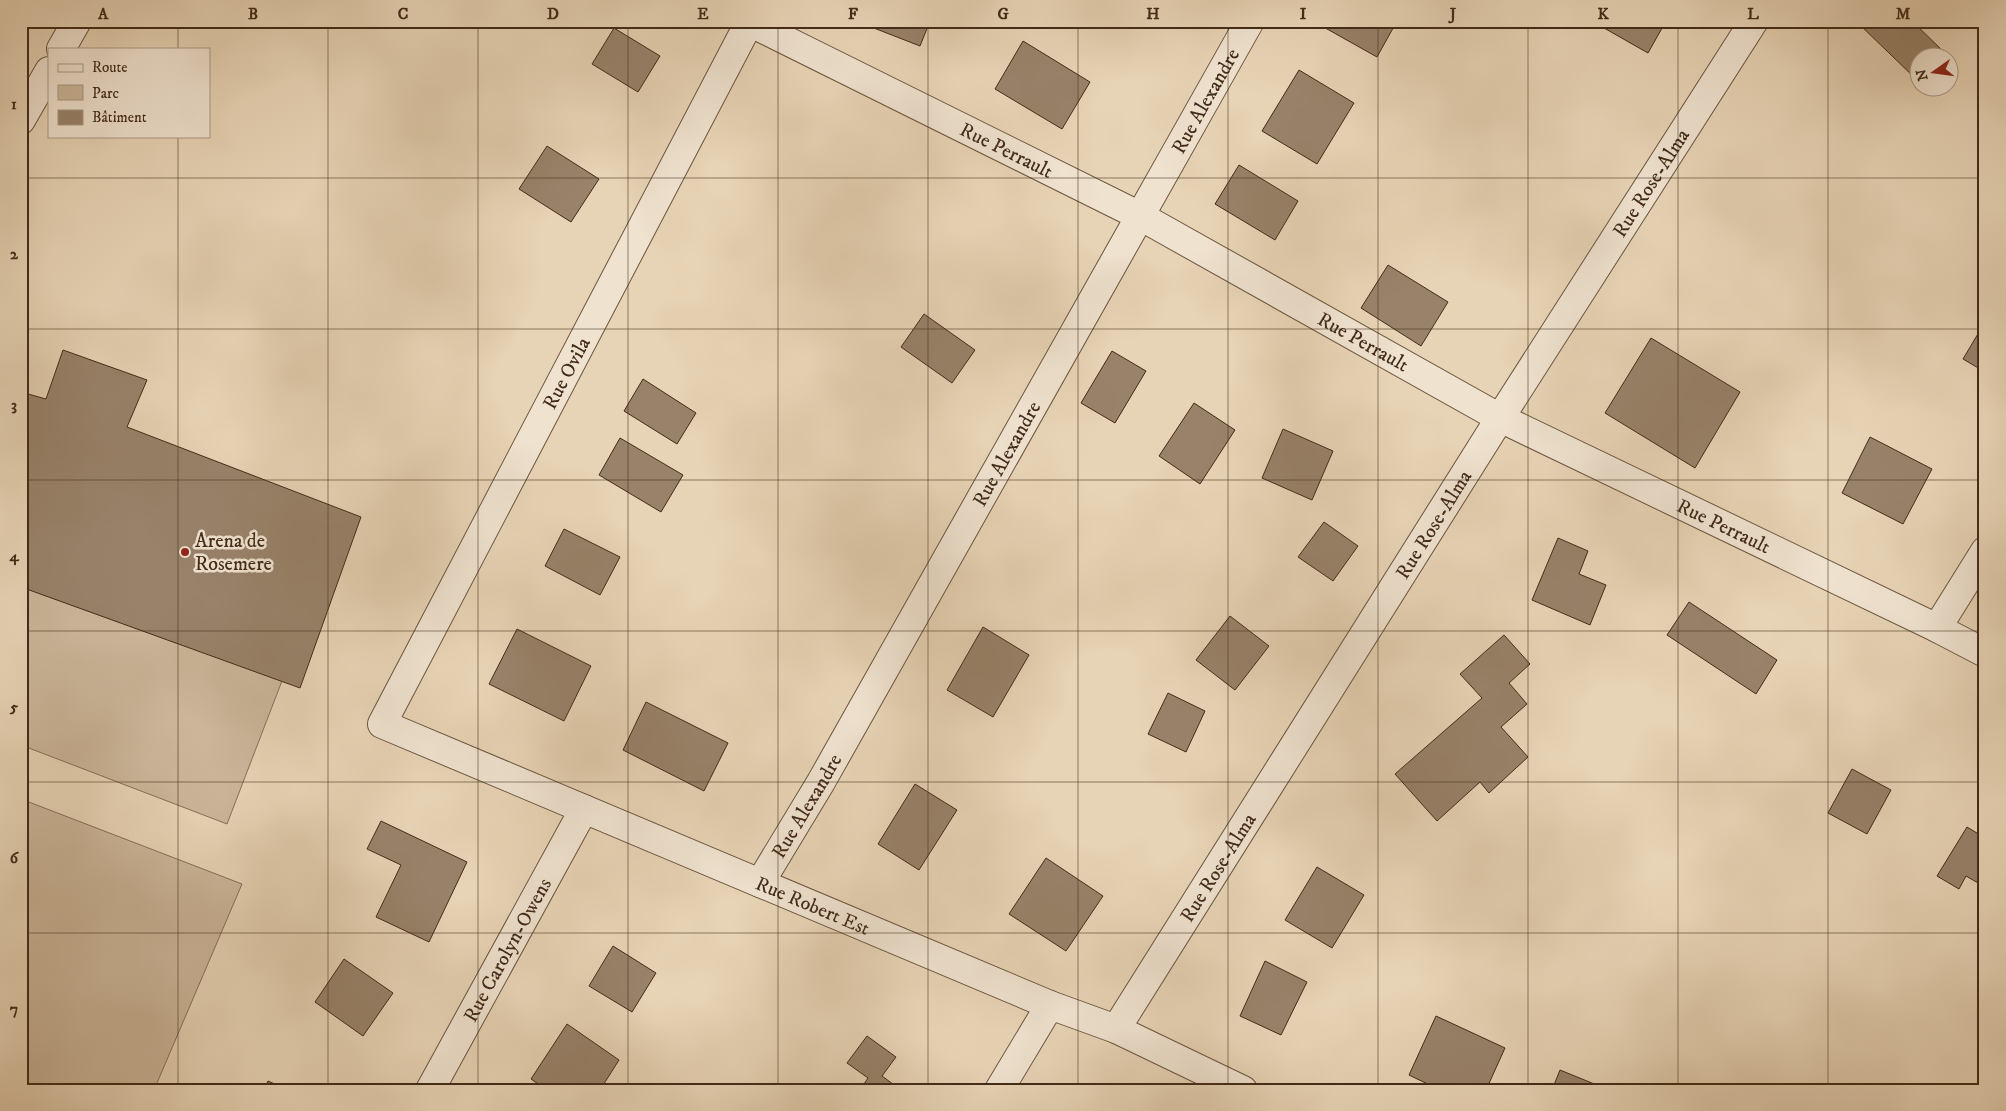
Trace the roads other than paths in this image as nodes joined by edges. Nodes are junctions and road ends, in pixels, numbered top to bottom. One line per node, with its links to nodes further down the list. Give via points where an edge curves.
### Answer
1 (77, 21): 5 (street)
2 (1250, 21): 8 (street, Rue Alexandre)
3 (1754, 21): 9 (street, Rue Rose-Alma)
4 (749, 22): 8 (street, Rue Perrault); 13 (street, Rue Ovila)
5 (62, 48)
6 (48, 73): 7 (street)
7 (21, 120)
8 (1140, 216): 9 (street, Rue Perrault); 15 (street, Rue Alexandre, via 826,773)
9 (1500, 418): 11 (street, Rue Perrault); 17 (street, Rue Rose-Alma)
10 (1985, 551): 11 (street)
11 (1937, 628): 12 (street, Rue Perrault)
12 (1985, 653)
13 (382, 724): 14 (street, Rue Robert Est)
14 (584, 809): 15 (street, Rue Robert Est); 18 (street, Rue Carolyn-Owens)
15 (760, 883): 16 (street, Rue Robert Est)
16 (1050, 1005): 17 (street, Rue Robert Est); 19 (street)
17 (1116, 1029): 20 (street, Rue Robert Est)
18 (430, 1090)
19 (999, 1090)
20 (1243, 1090)

